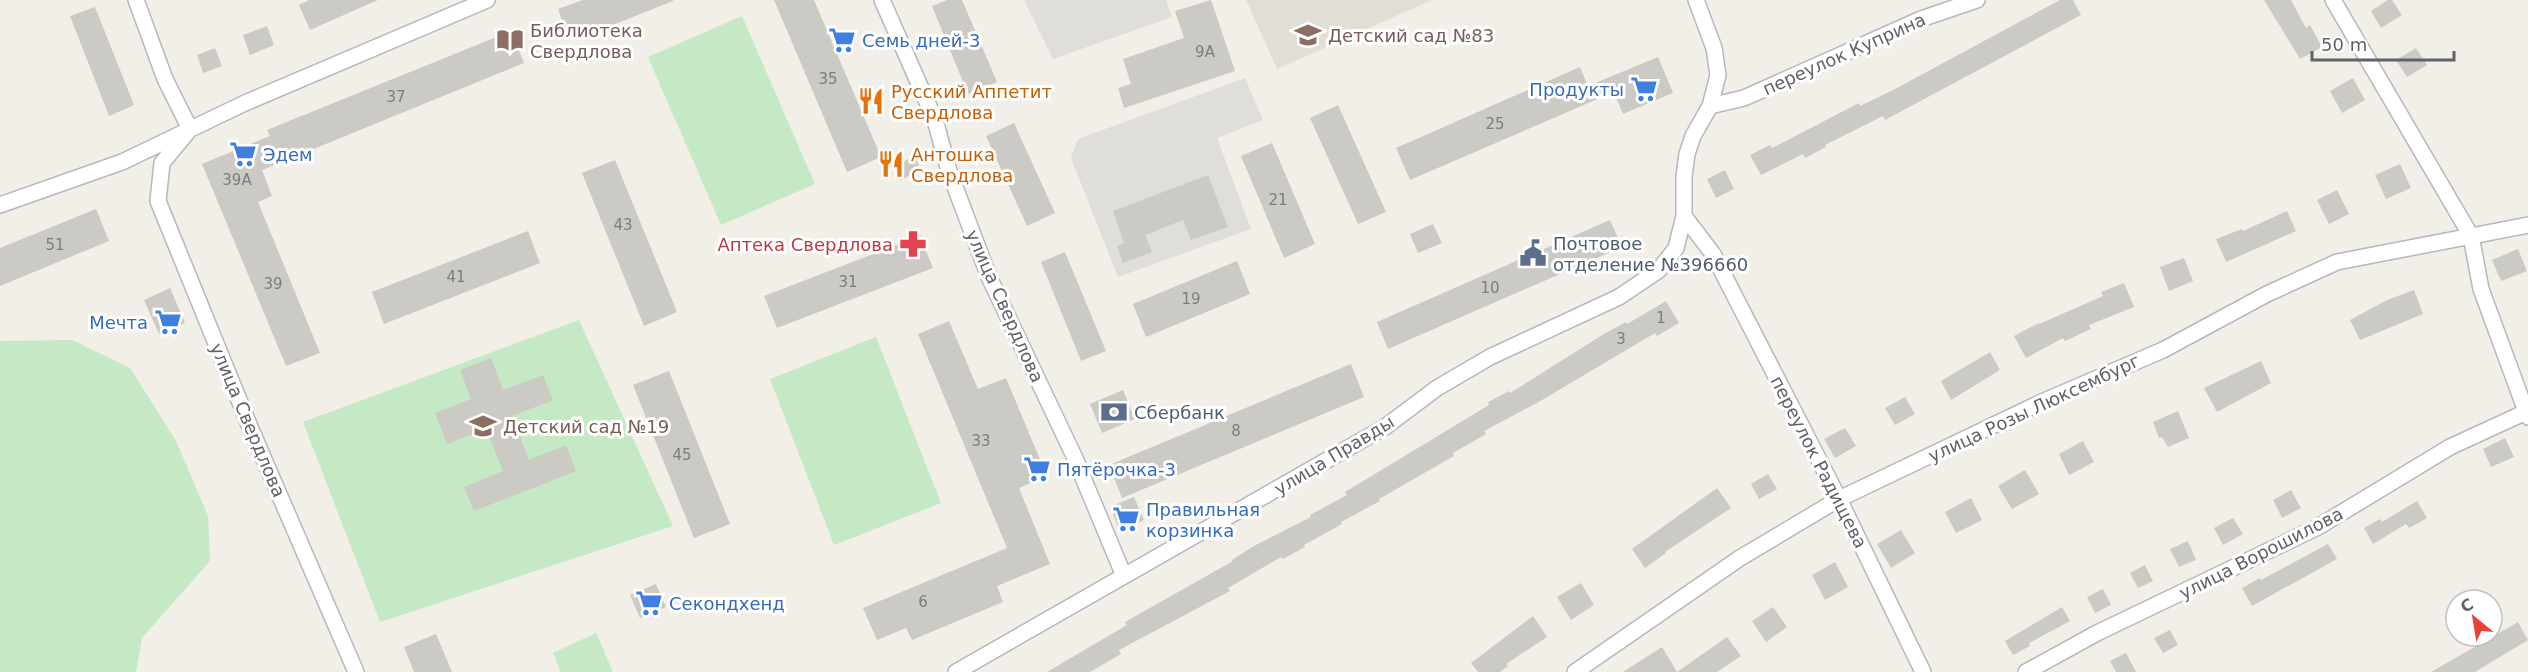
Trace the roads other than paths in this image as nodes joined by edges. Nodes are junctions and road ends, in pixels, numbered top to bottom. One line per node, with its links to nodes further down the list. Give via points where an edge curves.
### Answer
1 (136, 0): 8 (street, via 165,79)
2 (487, 0): 8 (street)
3 (882, 0): 15 (street, улица Свердлова, via 934,120 989,278 1074,456)
4 (1696, 0): 7 (street, улица Правды, via 1714,48 1718,75)
5 (1977, 0): 7 (street, переулок Куприна, via 1922,19 1753,94)
6 (2333, 0): 12 (street)
7 (1710, 106): 10 (street, улица Правды, via 1687,154)
8 (190, 129): 9 (street, via 122,162); 16 (street, улица Свердлова, via 162,163 159,201)
9 (0, 205)
10 (1684, 216): 14 (street, переулок Радищева, via 1713,254); 15 (street, улица Правды, via 1676,249 1659,270 1619,297 1490,357 1437,388 1385,427)
11 (2528, 225): 12 (street, улица Розы Люксембург)
12 (2471, 236): 13 (street, via 2481,289); 14 (street, улица Розы Люксембург, via 2337,262 2267,294 2163,350 2042,402)
13 (2527, 415): 20 (street, улица Ворошилова, via 2450,447 2318,527 2097,633)
14 (1839, 499): 18 (street, улица Розы Люксембург, via 1740,558); 19 (street, переулок Радищева)
15 (1124, 576): 17 (street, улица Правды)
16 (356, 672)
17 (956, 672)
18 (1575, 672)
19 (1923, 672)
20 (2026, 672)

